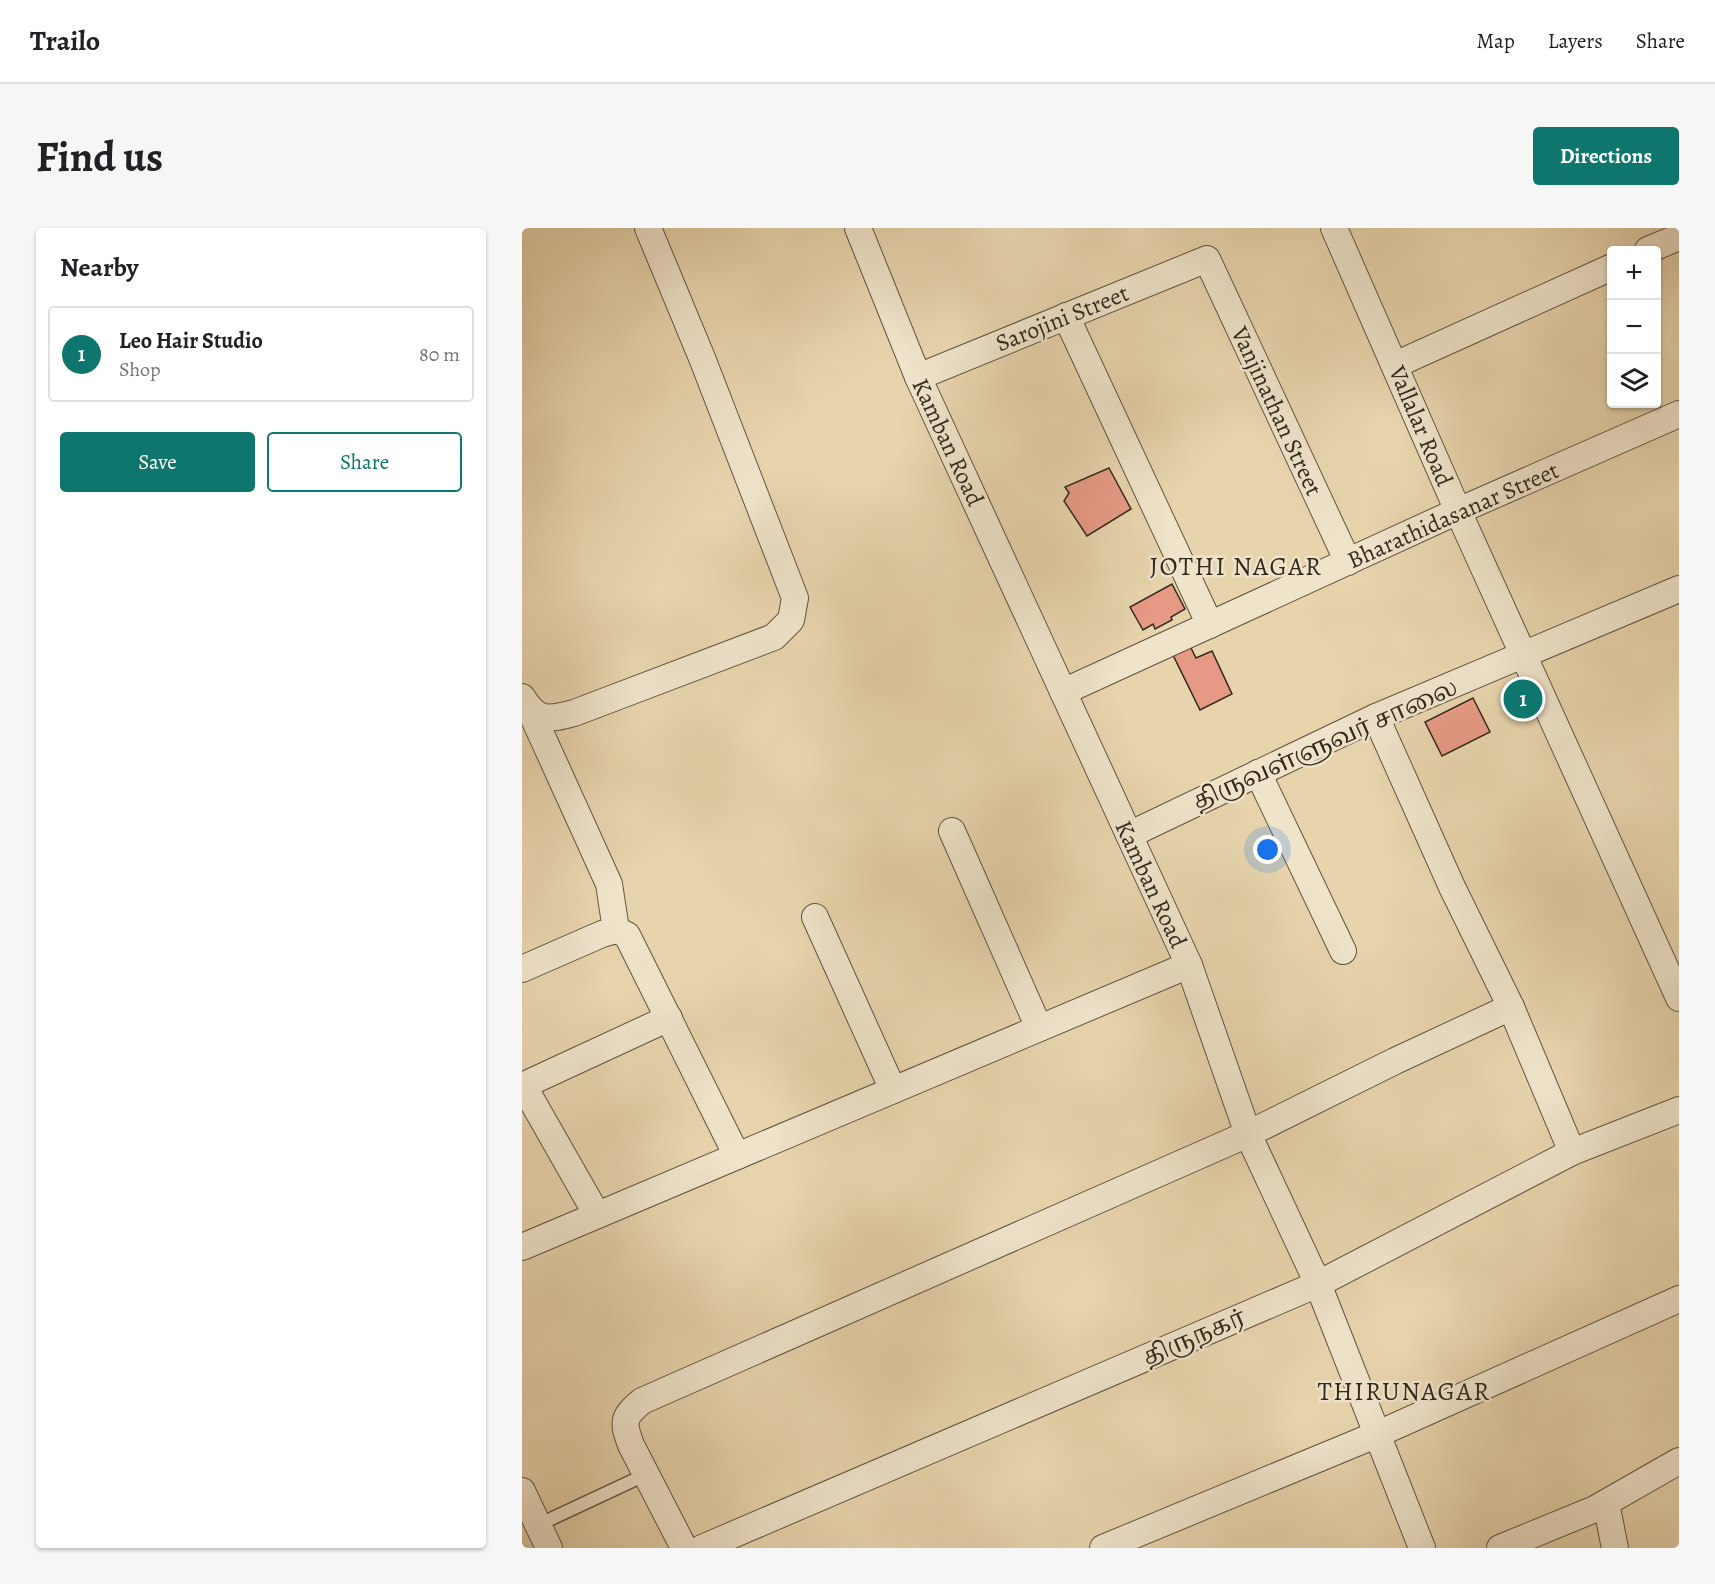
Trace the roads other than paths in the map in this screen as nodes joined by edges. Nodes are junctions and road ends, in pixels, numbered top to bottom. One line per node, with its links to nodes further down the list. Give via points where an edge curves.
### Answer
1 (648, 228): 18 (street, via 795,598 790,620 774,637 574,714 551,719)
2 (859, 228): 10 (street, Kamban Road)
3 (1334, 228): 9 (street, Vallalar Road)
4 (1679, 237): 5 (street)
5 (1658, 246)
6 (1207, 259): 8 (street, Sarojini Street); 13 (street, Vanjinathan Street)
7 (1607, 269): 9 (street)
8 (1066, 316): 10 (street, Sarojini Street); 15 (street)
9 (1395, 365): 12 (street, Vallalar Road)
10 (918, 377): 17 (street, Kamban Road)
11 (1679, 414): 12 (street, Bharathidasanar Street)
12 (1458, 512): 13 (street, Bharathidasanar Street); 16 (street, Vallalar Road)
13 (1348, 562): 15 (street, Bharathidasanar Street)
14 (1679, 589): 16 (street, திருவள்ளுவர் சாலை)
15 (1210, 625): 17 (street, Bharathidasanar Street)
16 (1524, 656): 19 (street, திருவள்ளுவர் சாலை); 28 (street, Vallalar Road)
17 (1063, 692): 22 (street, Kamban Road)
18 (526, 705): 24 (street, via 609,884)
19 (1376, 717): 20 (street, திருவள்ளுவர் சாலை); 29 (street)
20 (1258, 773): 22 (street, திருவள்ளுவர் சாலை); 25 (street)
21 (952, 831): 31 (street)
22 (1128, 834): 26 (street, Kamban Road)
23 (815, 917): 33 (street)
24 (616, 930): 27 (street); 30 (street, via 627,935)
25 (1343, 951)
26 (1189, 965): 31 (street); 35 (street, Kamban Road)
27 (522, 969)
28 (1679, 998)
29 (1511, 1007): 35 (street); 36 (street)
30 (669, 1018): 32 (street); 37 (street)
31 (1039, 1028): 33 (street)
32 (523, 1086): 38 (street)
33 (893, 1090): 37 (street)
34 (1679, 1110): 36 (street, திருநகர்)
35 (1248, 1134): 40 (street, Kamban Road); 44 (street, via 642,1401 627,1413 624,1427)
36 (1572, 1152): 40 (street, திருநகர்)
37 (737, 1156): 38 (street)
38 (597, 1215): 39 (street)
39 (522, 1247)
40 (1318, 1284): 42 (street, Kamban Road); 50 (street, திருநகர்)
41 (1679, 1299): 42 (street)
42 (1378, 1434): 51 (street); 52 (street, Kamban Road)
43 (1679, 1461): 46 (street)
44 (647, 1474): 47 (lane); 49 (street)
45 (522, 1491): 47 (street)
46 (1606, 1503): 53 (street); 54 (street)
47 (538, 1525): 48 (street)
48 (549, 1548)
49 (684, 1548)
50 (702, 1548)
51 (1103, 1548)
52 (1422, 1548)
53 (1500, 1548)
54 (1615, 1548)

